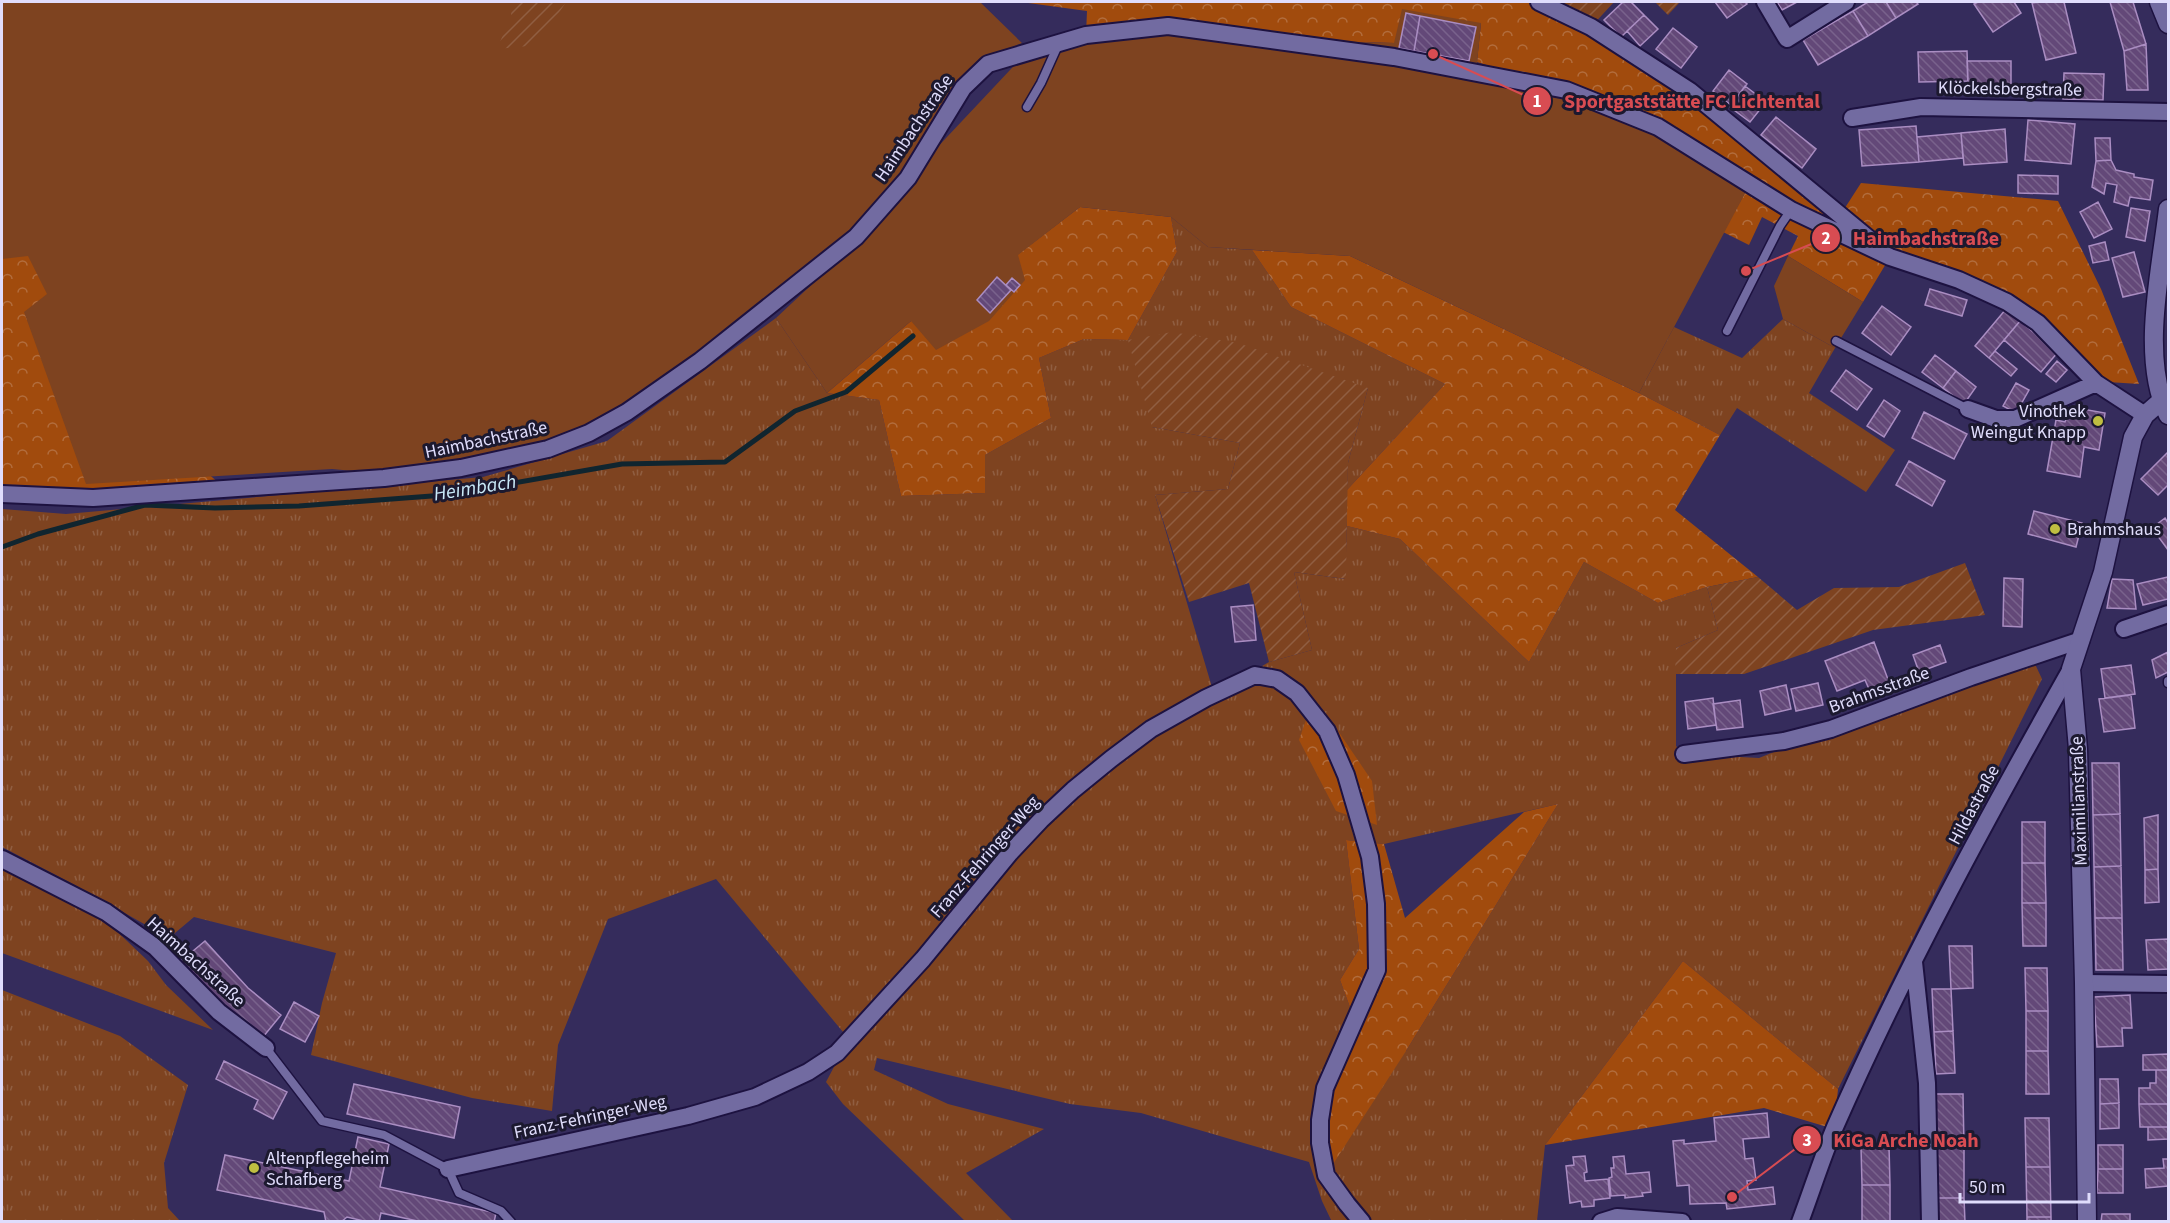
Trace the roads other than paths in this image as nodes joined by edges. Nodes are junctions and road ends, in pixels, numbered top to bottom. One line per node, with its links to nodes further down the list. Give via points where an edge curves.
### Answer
1 (1539, 2): 12 (street, Haimbachstraße, via 1591,27 1690,91)
2 (1765, 2): 3 (street, via 1787,39)
3 (1846, 2)
4 (2159, 2): 5 (main road)
5 (2169, 24)
6 (1059, 43): 7 (lane); 11 (street, Haimbachstraße, via 1086,35 1168,26 1394,57 1566,90 1658,127); 19 (street, Haimbachstraße, via 988,64 963,88 908,178 856,237 700,361 627,412 589,433 548,449 460,468 384,478 93,498)
7 (1027, 106)
8 (2169, 112): 9 (street, Klöckelsbergstraße, via 1921,107)
9 (1852, 118)
10 (2169, 209): 16 (main road, via 2154,329)
11 (1791, 210): 12 (street, Haimbachstraße); 13 (lane)
12 (1890, 257): 15 (street, Haimbachstraße, via 1959,280 2007,302 2038,323)
13 (1727, 331)
14 (1836, 341): 17 (lane)
15 (2096, 383): 17 (street, via 2015,419 1995,418); 18 (street, Haimbachstraße)
16 (2165, 408): 18 (main road, Maximilianstraße)
17 (1968, 409)
18 (2145, 415): 22 (main road, Maximilianstraße, via 2133,437 2103,572)
19 (2, 494)
20 (2169, 614): 21 (street)
21 (2124, 629)
22 (2081, 640): 23 (main road, Maximilianstraße); 24 (street, Brahmsstraße, via 1832,729 1784,741)
23 (2071, 669): 26 (street, Hildastraße); 27 (main road, Maximilianstraße, via 2078,749)
24 (1684, 754)
25 (2, 859): 29 (street, Haimbachstraße, via 106,912 155,947 219,1012)
26 (1914, 961): 35 (street, Hildastraße, via 1834,1129); 36 (street, via 1927,1083)
27 (2084, 983): 28 (street); 37 (main road, Maximilianstraße)
28 (2169, 984)
29 (266, 1048): 30 (lane, via 322,1121 384,1136)
30 (448, 1169): 31 (lane, via 459,1193 501,1210); 32 (street, Franz-Fehringer-Weg, via 688,1116 754,1097 808,1072 837,1053 1041,820 1150,729 1255,675 1277,680 1297,693 1327,731 1346,775 1370,857 1376,904 1377,970 1325,1088 1320,1120 1326,1175)
31 (511, 1221)
32 (1362, 1221)
33 (1601, 1221): 34 (street, via 1617,1217)
34 (1682, 1221)
35 (1800, 1221)
36 (1930, 1221)
37 (2087, 1221)

